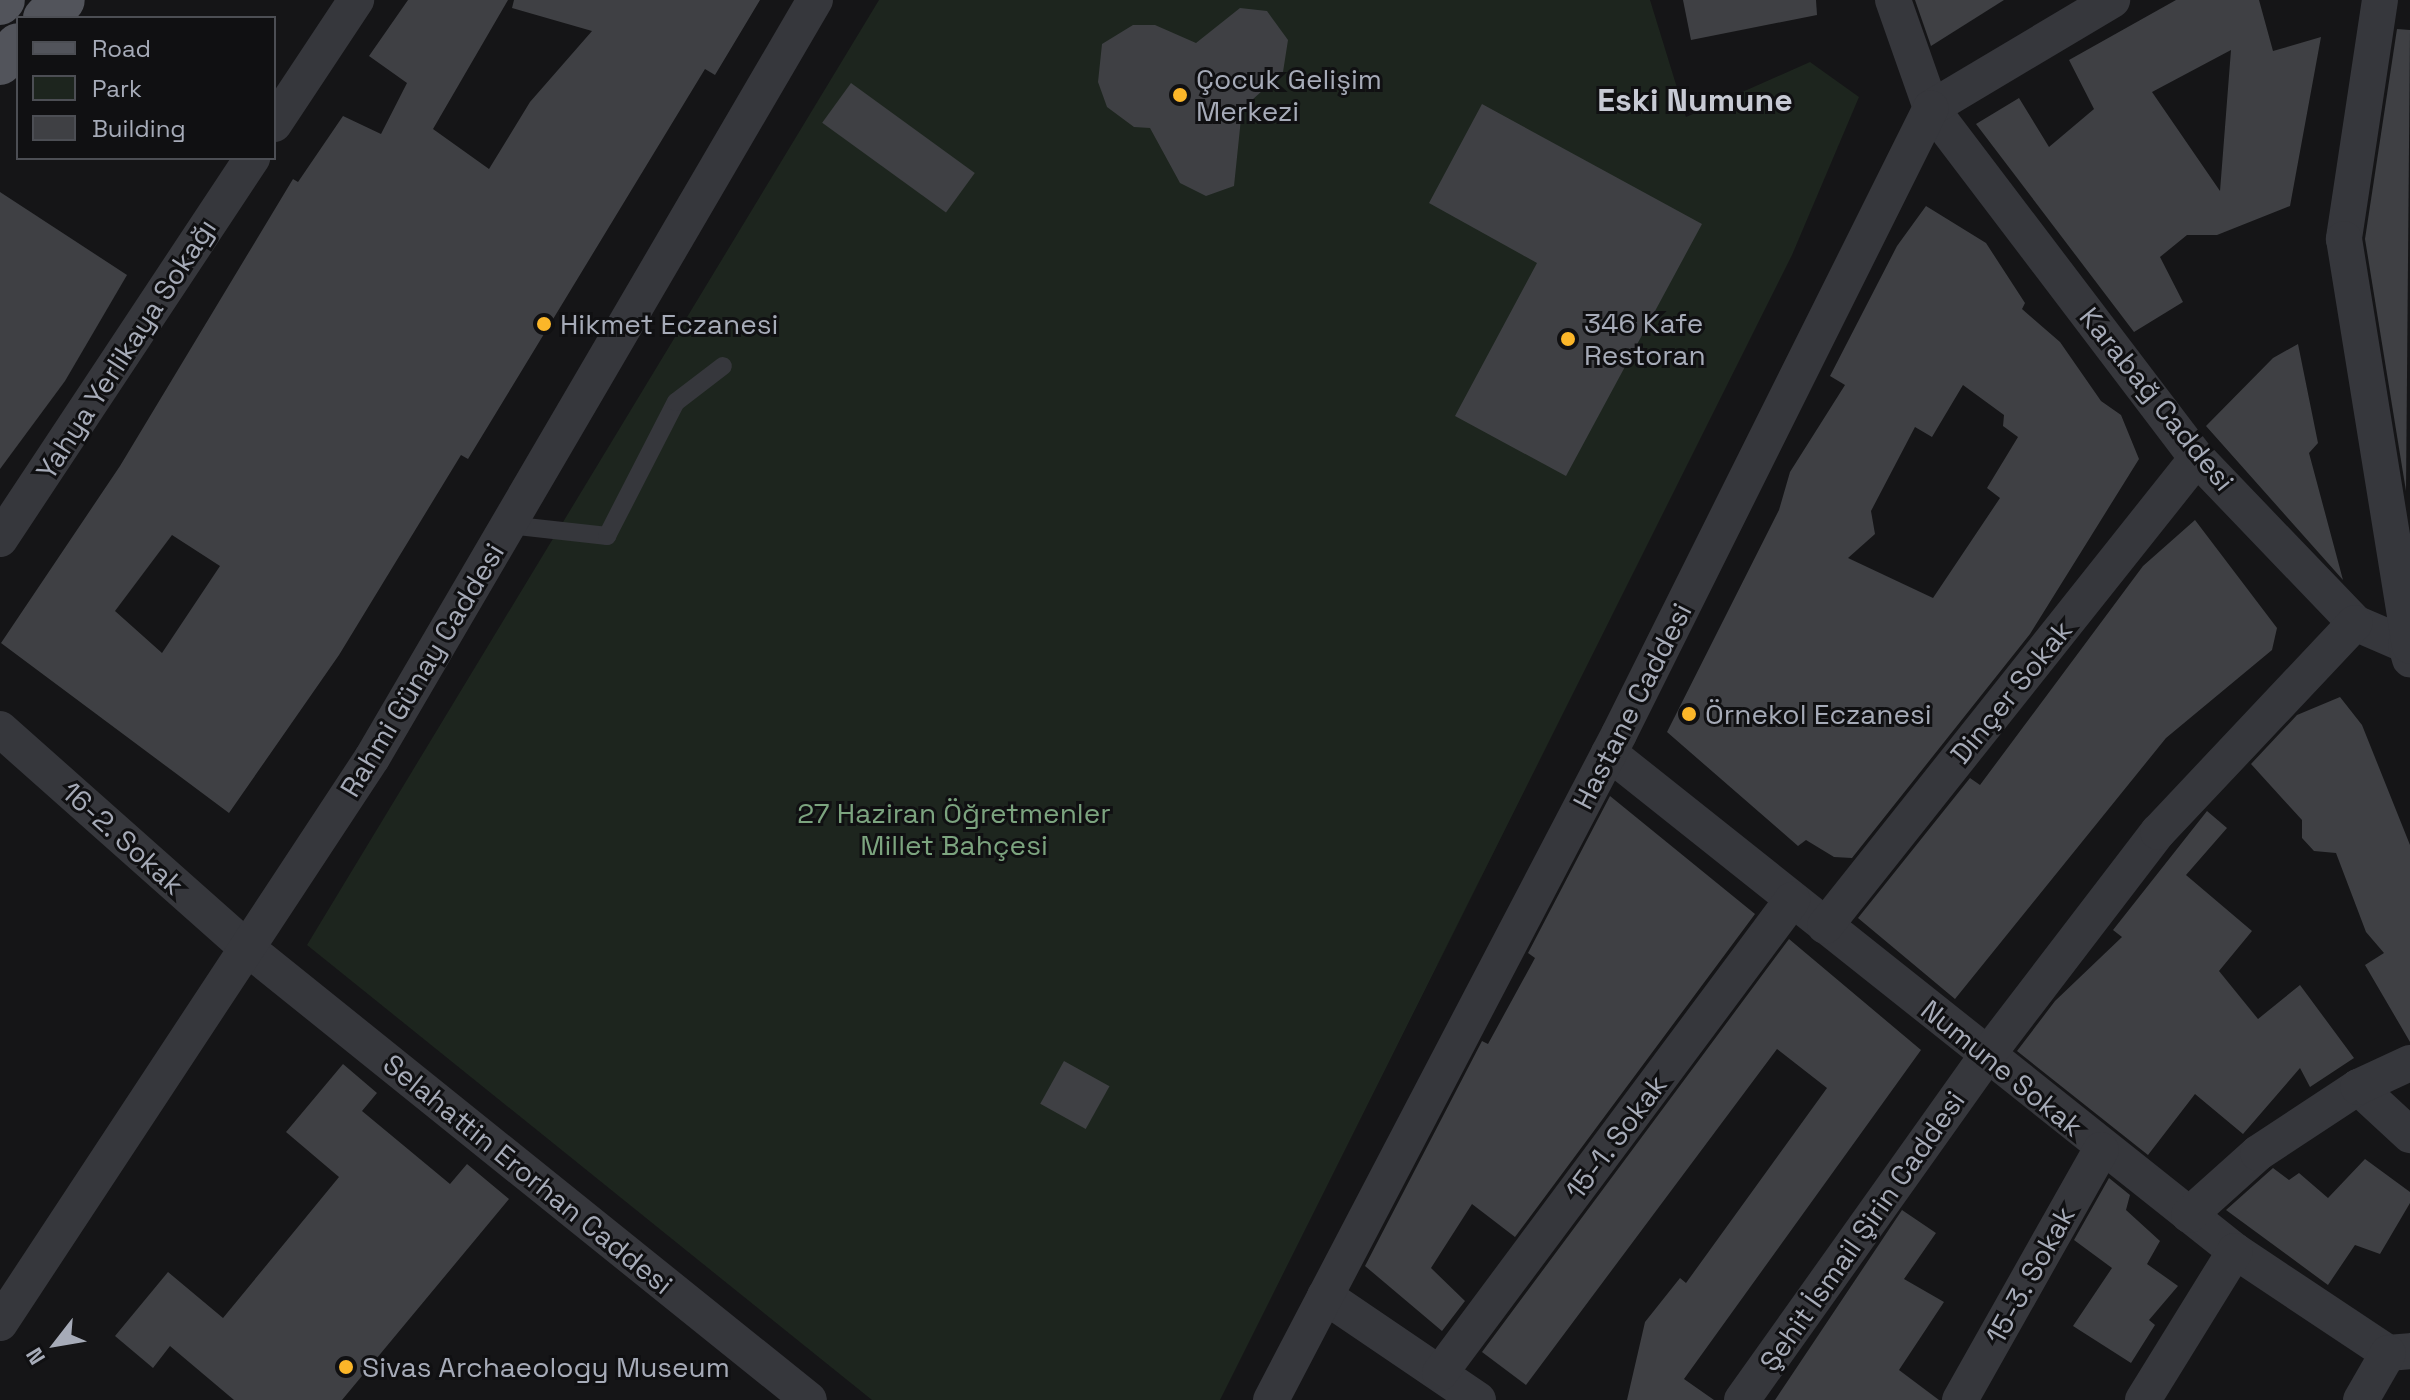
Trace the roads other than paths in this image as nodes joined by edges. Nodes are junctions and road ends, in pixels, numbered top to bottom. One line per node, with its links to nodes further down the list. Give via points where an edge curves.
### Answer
1 (63, 0): 7 (main road)
2 (356, 0): 11 (street)
3 (815, 0): 15 (street, Rahmi Günay Caddesi)
4 (1893, 0): 10 (street)
5 (2112, 0): 10 (street)
6 (2380, 0): 16 (street, via 2344,239)
7 (47, 16)
8 (16, 47): 9 (main road)
9 (0, 63)
10 (1931, 108): 14 (street, Karabağ Caddesi); 21 (street, Hastane Caddesi)
11 (276, 121)
12 (251, 160): 17 (street, Yahya Yerlikaya Sokağı)
13 (723, 366): 15 (lane, via 676,402 607,536)
14 (2197, 458): 18 (street, Karabağ Caddesi); 23 (street, Dinçer Sokak)
15 (508, 525): 24 (street, Rahmi Günay Caddesi, via 372,758)
16 (2402, 530): 19 (street)
17 (0, 539)
18 (2355, 623): 19 (street, Karabağ Caddesi); 25 (street, Şehit İsmail Şirin Caddesi, via 2158,832)
19 (2409, 650)
20 (0, 729): 24 (street, 16-2. Sokak)
21 (1609, 753): 22 (street, Numune Sokak); 32 (street, Hastane Caddesi)
22 (1792, 900): 23 (street, Numune Sokak); 35 (street, 15-1. Sokak)
23 (1825, 926): 25 (street, Numune Sokak)
24 (247, 948): 33 (street, Rahmi Günay Caddesi); 36 (street, Selahattin Erorhan Caddesi)
25 (1988, 1054): 29 (street, Numune Sokak); 39 (street, Şehit İsmail Şirin Caddesi)
26 (2410, 1063): 27 (street)
27 (2358, 1087): 28 (street); 30 (street, via 2258,1153)
28 (2410, 1135)
29 (2101, 1150): 30 (street, Numune Sokak); 40 (street, 15-3. Sokak)
30 (2189, 1215): 31 (street, Numune Sokak)
31 (2235, 1251): 34 (street, Numune Sokak); 41 (street)
32 (1325, 1296): 35 (street); 37 (street, Hastane Caddesi)
33 (0, 1323)
34 (2399, 1352): 42 (street)
35 (1440, 1373): 38 (street)
36 (802, 1398)
37 (1271, 1400)
38 (1478, 1400)
39 (1742, 1400)
40 (1960, 1400)
41 (2143, 1400)
42 (2361, 1400)

